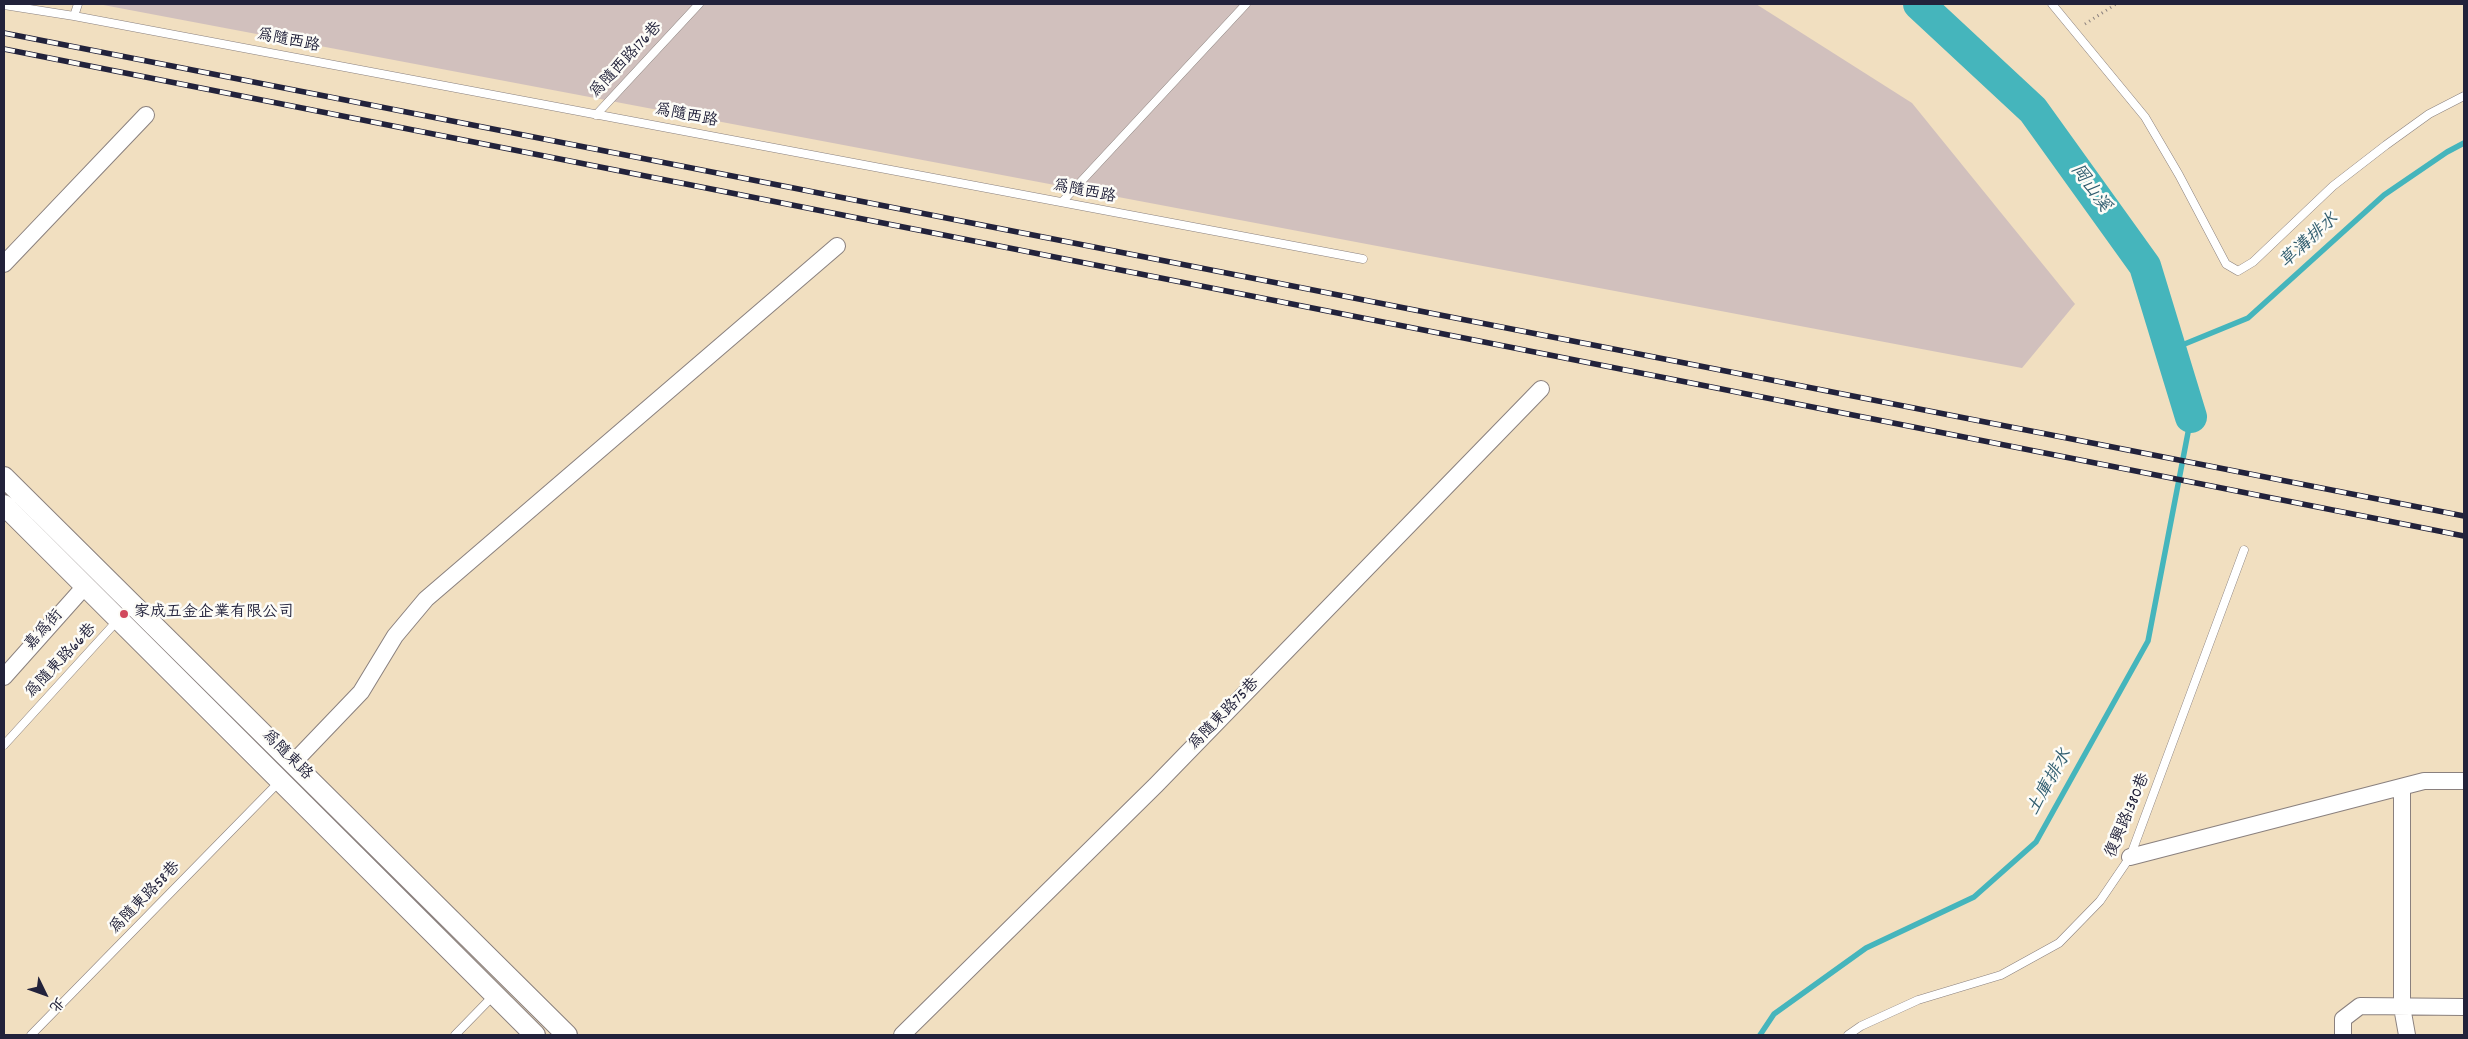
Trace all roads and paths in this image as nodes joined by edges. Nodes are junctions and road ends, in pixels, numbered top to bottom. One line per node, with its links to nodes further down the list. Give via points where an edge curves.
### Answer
1 (78, 4): 7 (lane)
2 (699, 4): 11 (lane, 為隨西路176巷)
3 (1246, 4): 12 (lane)
4 (2052, 4): 8 (lane)
5 (2116, 4): 8 (path)
6 (4, 5): 7 (lane, 為隨西路)
7 (74, 16): 11 (lane, 為隨西路)
8 (2074, 32): 9 (lane, via 2145,117 2226,264 2238,271 2253,262 2333,186 2429,114)
9 (2464, 96)
10 (146, 114): 15 (street)
11 (596, 115): 12 (lane, 為隨西路)
12 (1062, 202): 14 (lane, 為隨西路)
13 (837, 246): 24 (street, via 426,599 395,636 362,692)
14 (1363, 259)
15 (4, 264)
16 (1541, 389): 36 (street, 為隨東路75巷, via 1156,785)
17 (4, 477): 24 (street, 為隨東路)
18 (4, 504): 20 (street, 為隨東路)
19 (2244, 550): 28 (lane, 復興路1380巷)
20 (86, 585): 21 (street, 為隨東路); 22 (street, 嘉為街)
21 (119, 619): 23 (lane, 為隨東路66巷); 25 (street, 為隨東路)
22 (4, 678)
23 (4, 745)
24 (293, 763): 35 (street, 為隨東路)
25 (280, 781): 29 (street, 為隨東路); 32 (lane, 為隨東路58巷)
26 (2464, 781): 27 (street, via 2424,781)
27 (2402, 787): 28 (street); 30 (street)
28 (2130, 857): 37 (lane, 復興路1380巷, via 2100,901 2059,944 2001,974 1918,1000 1860,1026)
29 (494, 995): 33 (lane); 34 (street, 為隨東路)
30 (2402, 1007): 31 (street); 38 (street, via 2360,1006 2343,1019); 39 (street)
31 (2464, 1007)
32 (31, 1035)
33 (454, 1035)
34 (535, 1035)
35 (567, 1035)
36 (902, 1035)
37 (1848, 1035)
38 (2342, 1035)
39 (2407, 1035)

